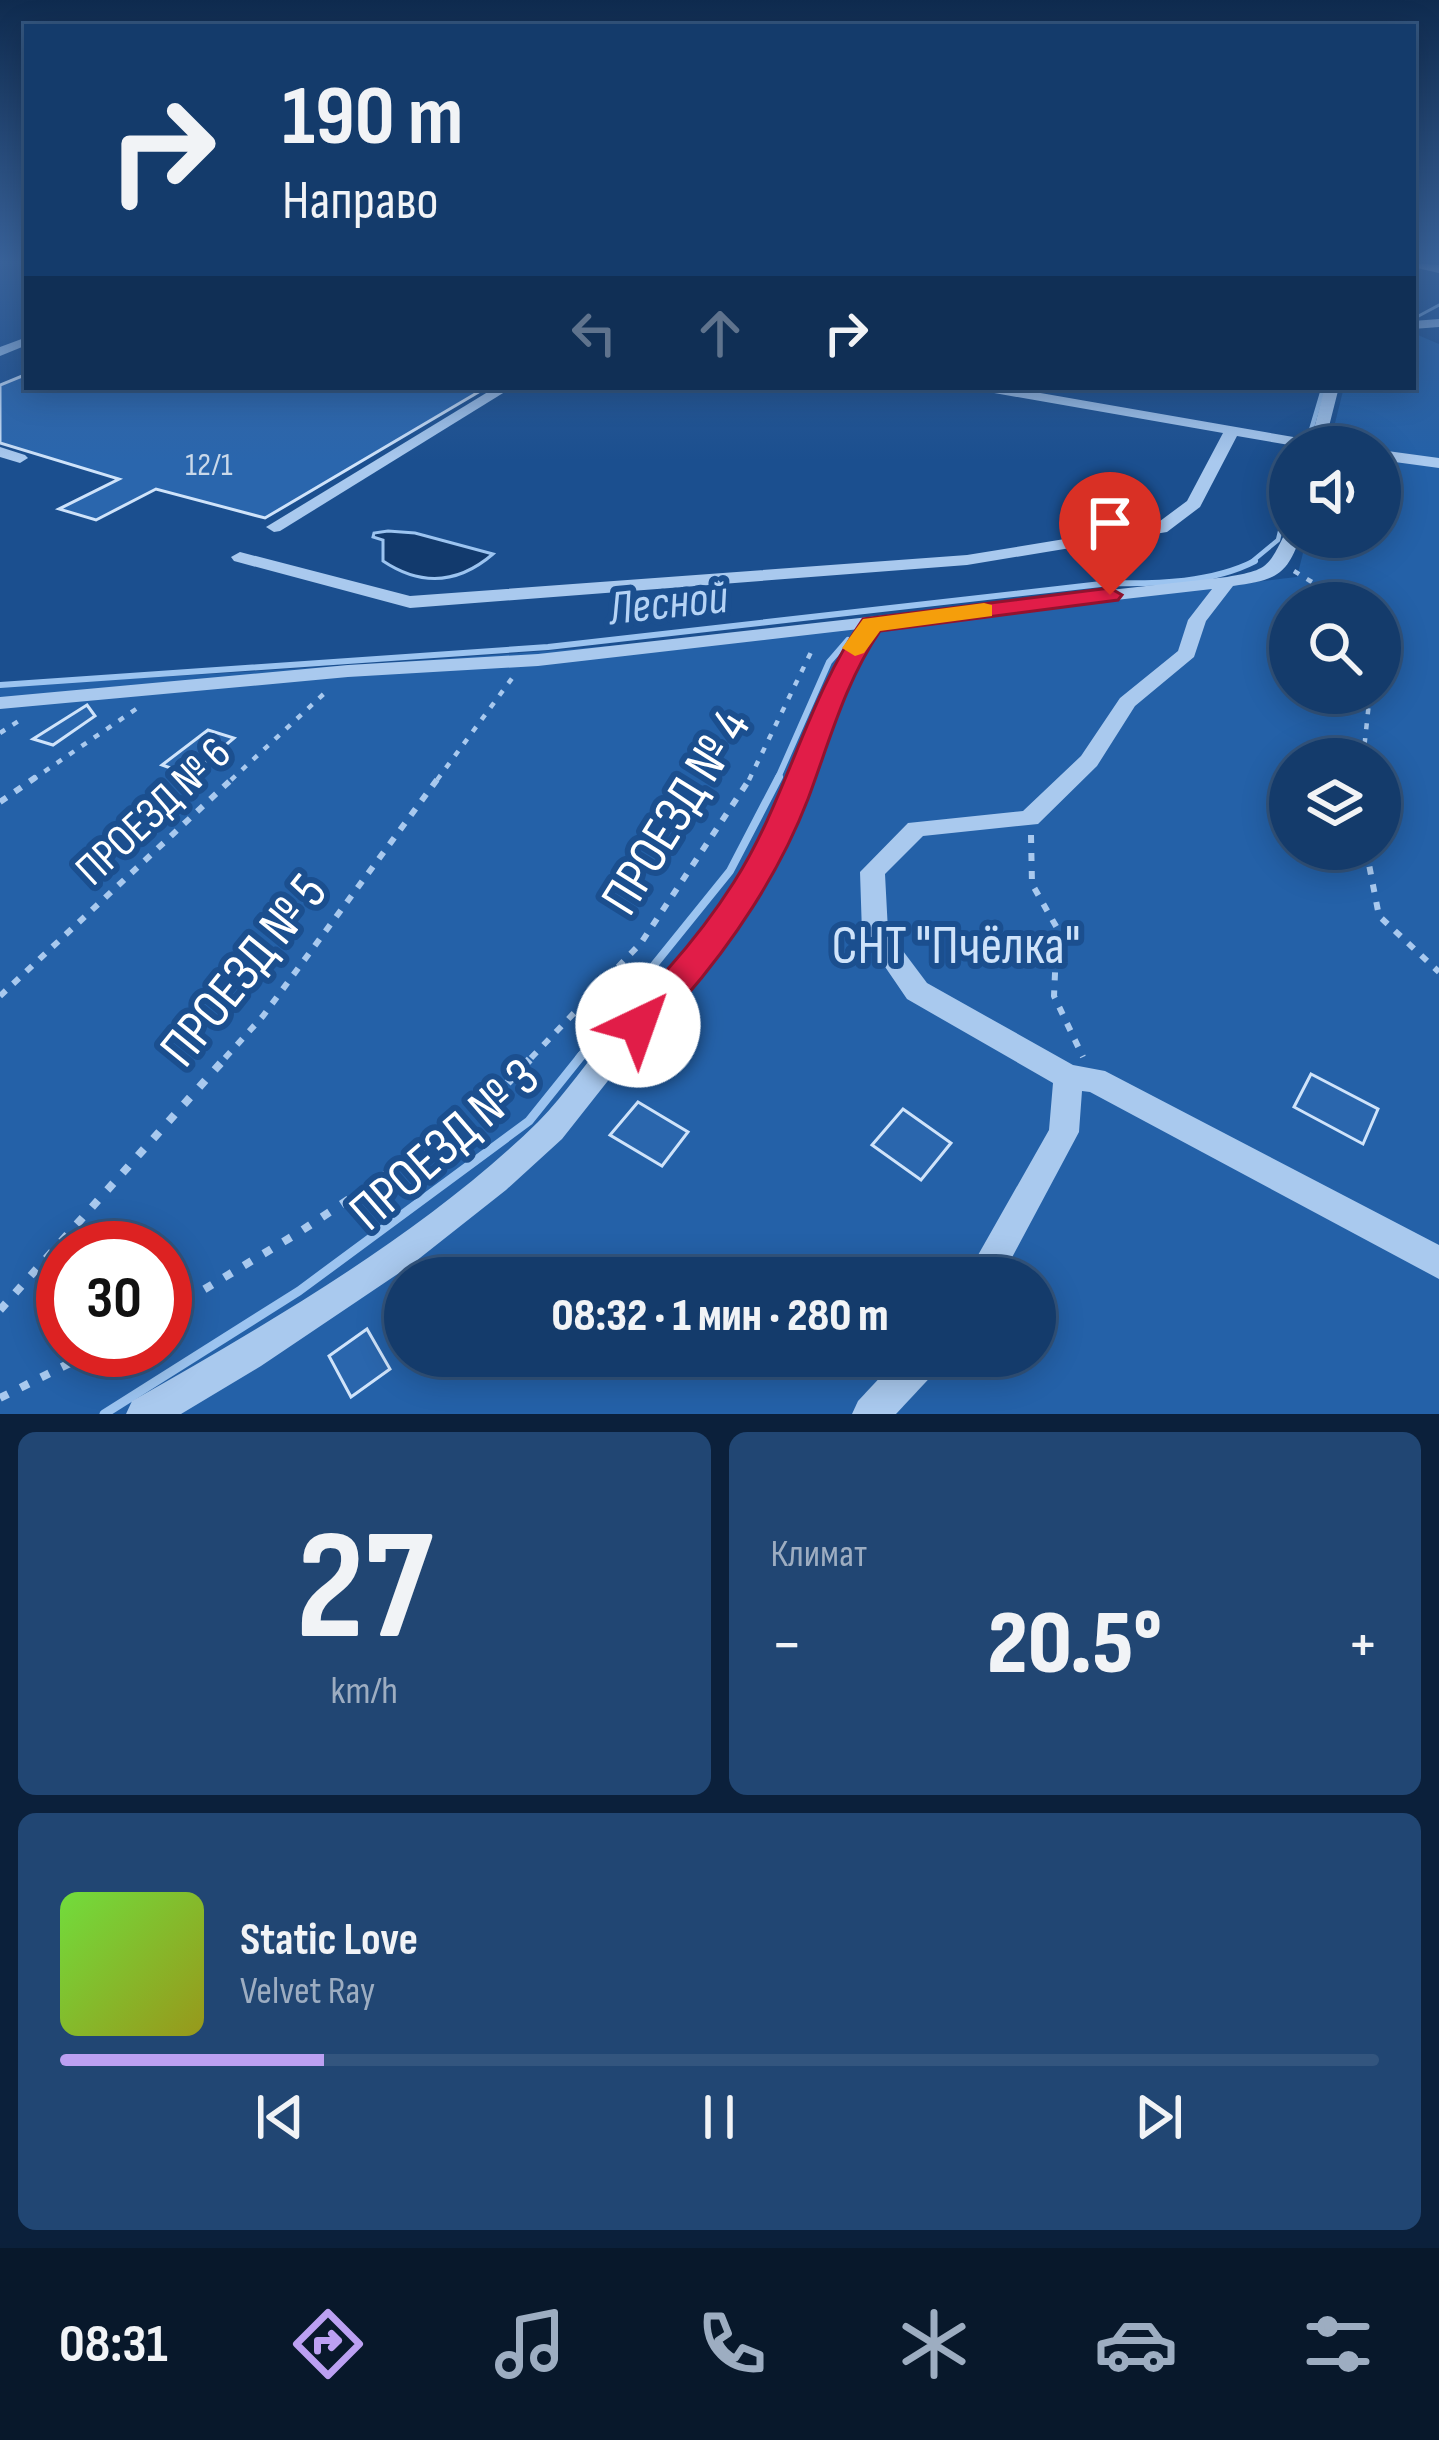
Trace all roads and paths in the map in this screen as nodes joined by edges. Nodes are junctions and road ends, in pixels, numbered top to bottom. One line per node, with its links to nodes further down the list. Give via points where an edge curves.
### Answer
1 (501, 390): 11 (street)
2 (1000, 390): 5 (street)
3 (1331, 390): 4 (street)
4 (1324, 426)
5 (1232, 432): 6 (street); 12 (street, via 1194,504 1161,528 968,560 410,602)
6 (1269, 438)
7 (0, 452): 8 (street)
8 (20, 458)
9 (1401, 458): 10 (street)
10 (1439, 463)
11 (274, 526)
12 (240, 557)
13 (1285, 558): 14 (street)
14 (1283, 566): 15 (street); 16 (path)
15 (1227, 582): 17 (street); 24 (street, via 1197,620 1187,653 1127,702 1089,760)
16 (1310, 582)
17 (872, 624): 18 (street); 36 (street, ПРОЕЗД № 3, via 747,890 545,1137 394,1257 263,1347)
18 (821, 630): 19 (street); 31 (path, ПРОЕЗД № 4, via 746,787 641,943 480,1112)
19 (525, 660): 20 (street); 32 (path, ПРОЕЗД № 5, via 262,1016)
20 (348, 671): 21 (street); 27 (path, ПРОЕЗД № 6)
21 (164, 689): 22 (street); 23 (path)
22 (0, 703)
23 (0, 802)
24 (1030, 818): 28 (path, via 1033,884 1057,928 1054,997); 28 (street, via 916,829 872,872 875,934 916,991)
25 (1370, 870): 26 (path, via 1379,916)
26 (1439, 972)
27 (0, 996)
28 (1082, 1078): 29 (street, via 1064,1132); 30 (street)
29 (994, 1257)
30 (1439, 1263)
31 (192, 1296)
32 (0, 1310)
33 (42, 1377): 35 (path)
34 (905, 1377): 37 (street)
35 (0, 1398)
36 (145, 1414)
37 (871, 1414)

